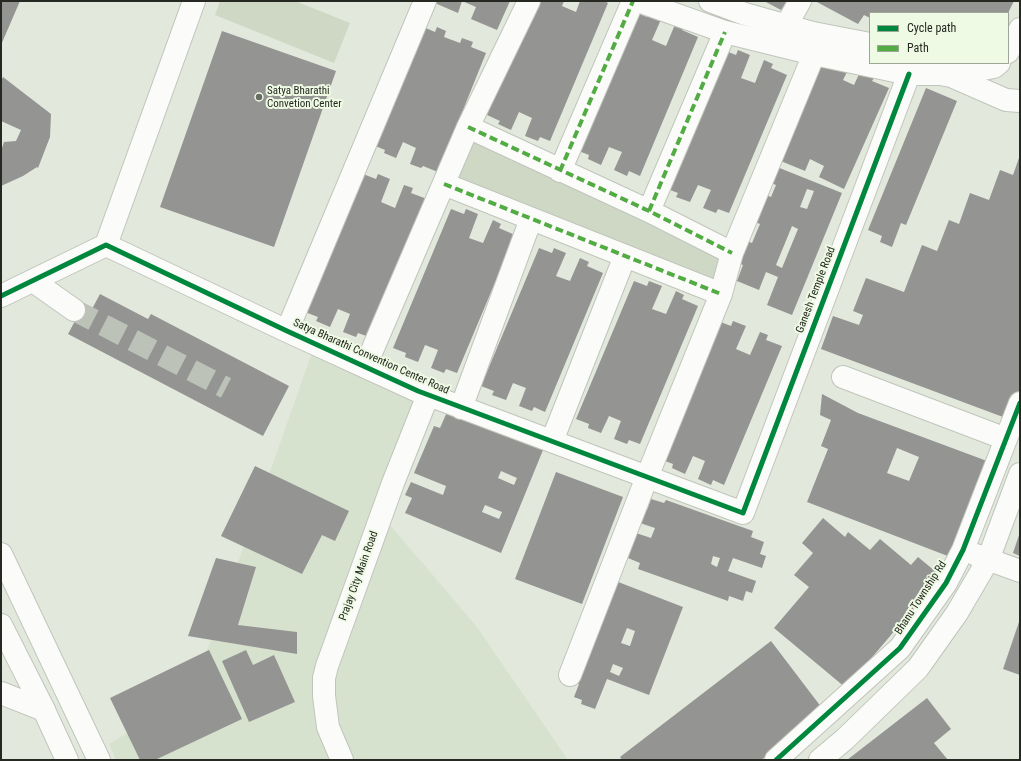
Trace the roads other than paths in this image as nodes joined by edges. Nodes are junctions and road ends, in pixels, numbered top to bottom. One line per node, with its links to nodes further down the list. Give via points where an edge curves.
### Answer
1 (194, 1): 23 (street)
2 (425, 1): 30 (street)
3 (529, 1): 18 (street)
4 (633, 1): 19 (street)
5 (638, 1): 10 (street)
6 (710, 1): 8 (street)
7 (800, 1): 8 (street)
8 (786, 26): 11 (street)
9 (1020, 29): 12 (street)
10 (725, 32): 13 (street); 21 (street)
11 (869, 44)
12 (1009, 50)
13 (814, 54): 16 (street); 24 (street)
14 (962, 64): 15 (street, via 983,69)
15 (998, 64)
16 (909, 74): 17 (street, via 951,76 1006,100); 40 (street, Ganesh Temple Road)
17 (1020, 101)
18 (468, 127): 19 (street); 20 (street)
19 (560, 170): 21 (street)
20 (444, 184): 22 (street); 31 (street)
21 (649, 211): 24 (street)
22 (532, 220): 25 (street); 35 (street)
23 (106, 245): 26 (street); 30 (street, Satya Bharathi Convention Center Road)
24 (732, 253): 27 (street)
25 (626, 256): 27 (street); 37 (street)
26 (33, 281): 28 (street); 29 (street)
27 (721, 294): 39 (street)
28 (1, 296)
29 (74, 310)
30 (287, 331): 31 (street, Satya Bharathi Convention Center Road)
31 (365, 367): 33 (street, Satya Bharathi Convention Center Road)
32 (843, 377): 36 (street)
33 (428, 395): 35 (street, Satya Bharathi Convention Center Road); 51 (street, Prajay City Main Road, via 393,483 324,678 328,727)
34 (1020, 403): 36 (street, Bhanu Township Rd)
35 (461, 408): 37 (street, Satya Bharathi Convention Center Road)
36 (1006, 439): 41 (street, Bhanu Township Rd)
37 (552, 441): 39 (street, Satya Bharathi Convention Center Road)
38 (1020, 474): 43 (street)
39 (647, 477): 40 (street, Satya Bharathi Convention Center Road); 46 (street)
40 (743, 513)
41 (963, 550): 43 (street); 52 (street, Bhanu Township Rd, via 946,583 900,648)
42 (1, 554): 50 (street)
43 (988, 560): 44 (street); 53 (street, via 957,613 918,668)
44 (1020, 571)
45 (1, 625): 48 (street)
46 (570, 675)
47 (1, 693): 48 (street)
48 (44, 710): 49 (street)
49 (67, 760)
50 (99, 760)
51 (342, 760)
52 (776, 760)
53 (820, 760)

